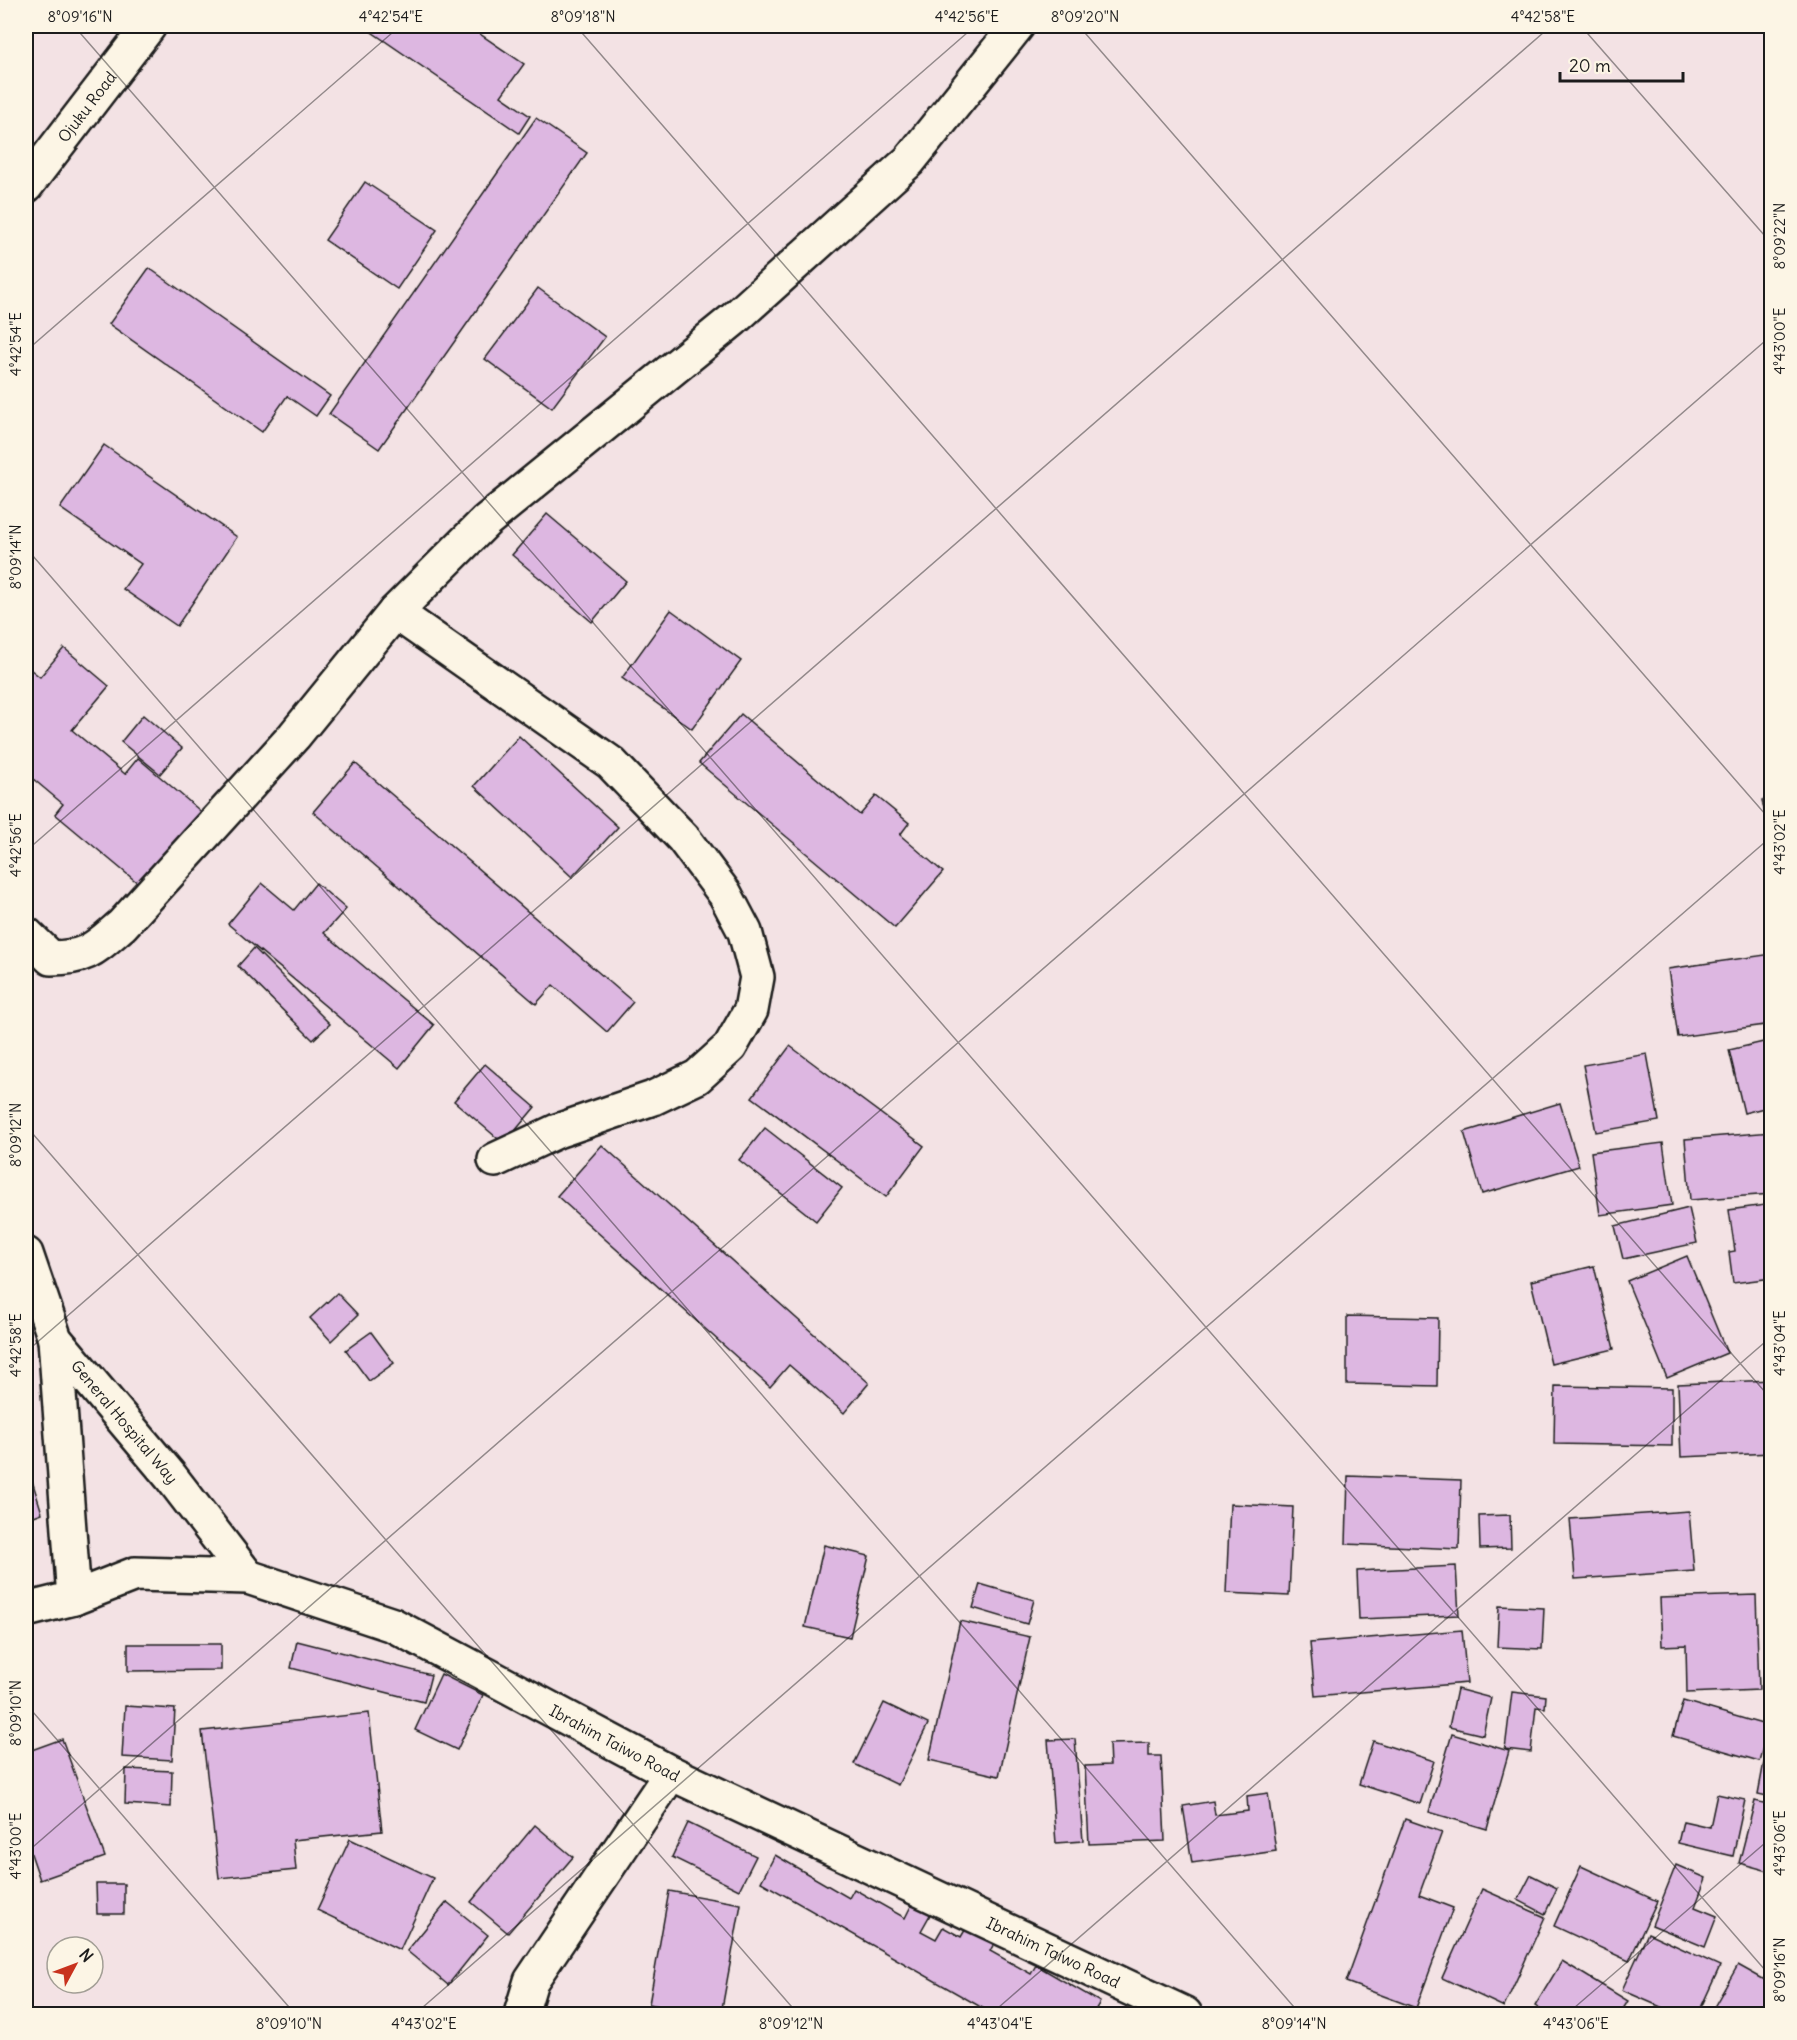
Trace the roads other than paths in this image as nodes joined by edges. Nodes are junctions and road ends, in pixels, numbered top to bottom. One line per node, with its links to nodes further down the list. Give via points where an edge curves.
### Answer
1 (149, 26): 3 (street, Ojuku Road)
2 (1017, 26): 4 (street, via 909,161 734,320 486,521)
3 (26, 186)
4 (395, 612): 5 (street, via 294,736 122,925 98,946 75,958 51,958); 6 (street, via 611,763 683,838 725,894 745,932 757,977 751,1010 730,1047 697,1077 653,1098 557,1131)
5 (26, 934)
6 (495, 1160)
7 (26, 1254): 8 (street, General Hospital Way)
8 (55, 1339): 9 (street, General Hospital Way, via 171,1477); 10 (street)
9 (248, 1577): 10 (street, Ibrahim Taiwo Road, via 135,1574); 12 (street, Ibrahim Taiwo Road, via 393,1625)
10 (74, 1598): 11 (street, Ibrahim Taiwo Road)
11 (26, 1610)
12 (672, 1773): 13 (street, via 531,1981); 14 (street, Ibrahim Taiwo Road)
13 (521, 2014)
14 (1185, 2014)

